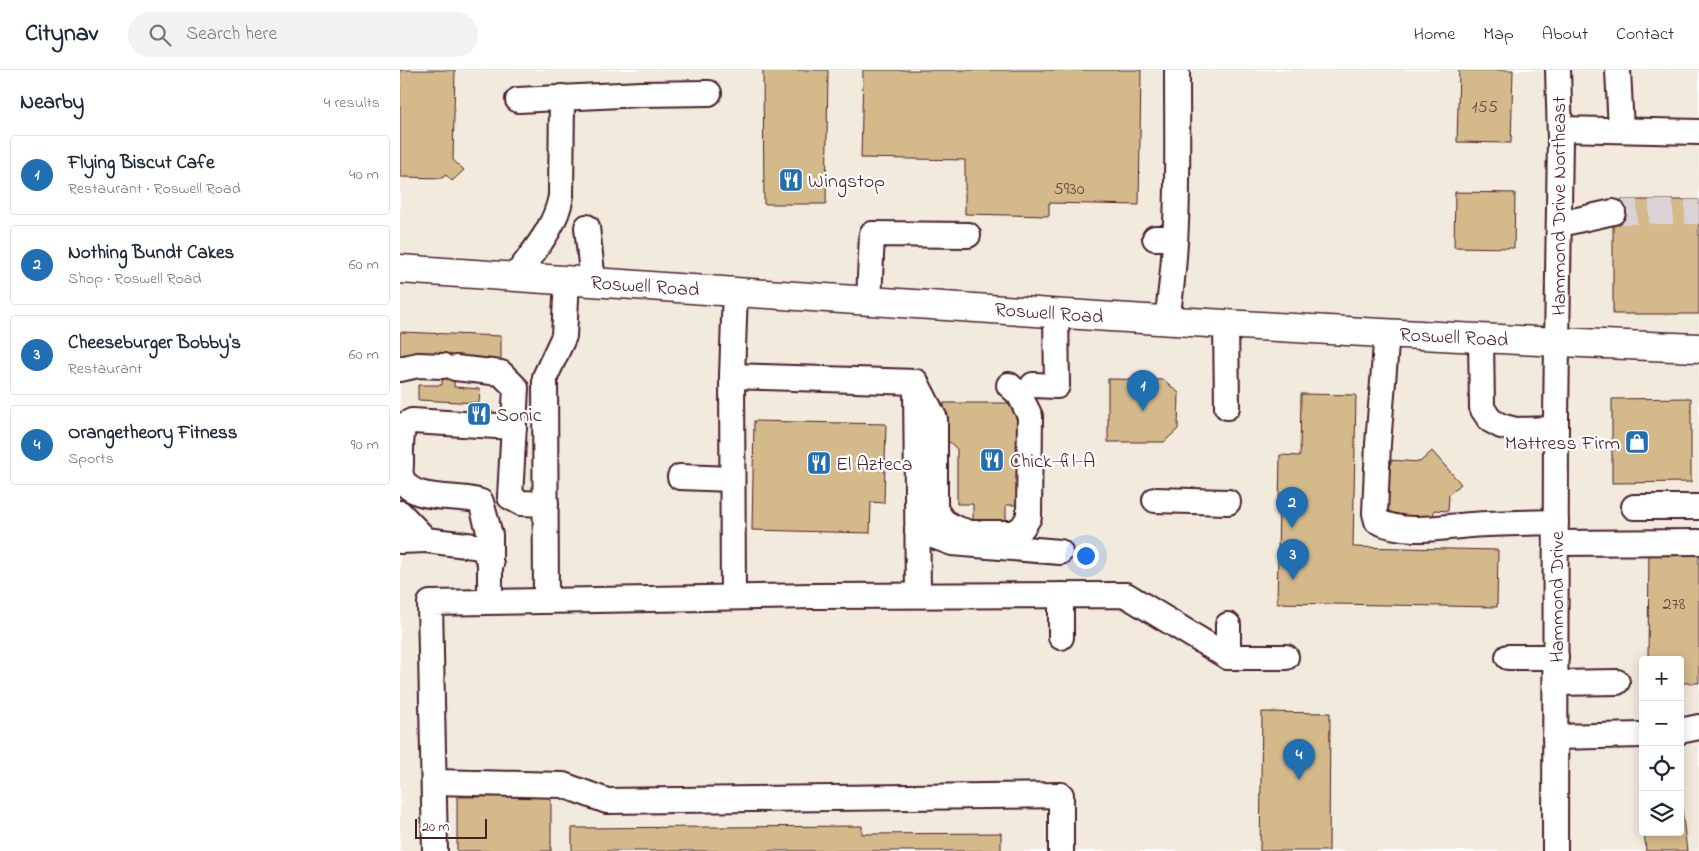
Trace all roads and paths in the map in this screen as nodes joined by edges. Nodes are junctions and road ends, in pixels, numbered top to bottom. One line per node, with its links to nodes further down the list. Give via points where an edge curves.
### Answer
1 (1177, 70): 20 (street, via 1177,215 1165,238 1172,285)
2 (1558, 70): 7 (street, Hammond Drive Northeast)
3 (1618, 70): 8 (street)
4 (709, 93): 5 (street)
5 (562, 97): 6 (street); 15 (street, via 559,210)
6 (518, 100)
7 (1560, 129): 8 (street); 11 (street, Hammond Drive Northeast)
8 (1621, 130): 9 (street)
9 (1699, 132)
10 (1613, 212): 11 (street)
11 (1560, 224): 24 (street, Hammond Drive Northeast)
12 (587, 227): 16 (street)
13 (968, 235): 18 (street, via 872,234)
14 (400, 269): 15 (main road, Roswell Road)
15 (515, 277): 16 (main road, Roswell Road)
16 (580, 281): 17 (main road, Roswell Road); 41 (street, via 564,336 545,377)
17 (735, 291): 18 (main road, Roswell Road); 27 (street)
18 (869, 300): 19 (main road, Roswell Road)
19 (1056, 313): 20 (main road, Roswell Road); 30 (street, via 1057,386)
20 (1167, 319): 21 (main road, Roswell Road)
21 (1226, 323): 22 (main road, Roswell Road); 31 (street)
22 (1387, 332): 23 (main road, Roswell Road); 46 (street, via 1378,444 1377,521 1387,526 1420,530 1472,524)
23 (1481, 338): 24 (main road, Roswell Road); 33 (street, via 1482,408 1490,420 1516,430)
24 (1558, 342): 25 (main road, Roswell Road); 33 (street, Hammond Drive)
25 (1699, 348)
26 (400, 368): 32 (street, via 418,365 501,373 516,388)
27 (732, 376): 28 (street); 36 (street)
28 (916, 382): 29 (street, via 935,418 935,509 943,521 970,532 1013,532 1022,528 1030,517 1030,416 1019,394); 45 (street)
29 (1009, 385)
30 (1034, 385)
31 (1227, 408)
32 (514, 427): 34 (street, via 412,421 404,424); 37 (street)
33 (1556, 429): 46 (street, Hammond Drive)
34 (400, 435): 39 (street, via 401,476 408,488 426,495 473,498)
35 (680, 476): 36 (street)
36 (732, 479): 54 (street)
37 (510, 495): 39 (street); 41 (street, via 521,503)
38 (1155, 500): 40 (street)
39 (481, 502): 51 (street, via 490,534)
40 (1228, 502)
41 (546, 504): 55 (street)
42 (1634, 507): 43 (street)
43 (1699, 507)
44 (400, 513): 47 (street)
45 (917, 530): 50 (street, via 952,543); 53 (street)
46 (1556, 533): 49 (street, via 1618,542); 62 (street, Hammond Drive)
47 (426, 540): 48 (street); 51 (street, via 482,547)
48 (400, 541)
49 (1699, 542)
50 (1060, 552)
51 (491, 564): 56 (street)
52 (1061, 594): 53 (street); 58 (street); 59 (street, via 1126,595)
53 (918, 595): 54 (street)
54 (733, 597): 55 (street)
55 (546, 600): 56 (street)
56 (490, 601): 69 (street, via 430,603)
57 (1228, 625): 59 (street)
58 (1061, 637)
59 (1228, 657): 60 (street)
60 (1286, 657)
61 (1508, 657): 62 (street)
62 (1556, 657): 64 (street, Hammond Drive)
63 (1617, 682): 64 (street)
64 (1556, 683): 68 (street, Hammond Drive)
65 (1699, 728): 66 (street)
66 (1684, 730)
67 (1639, 736): 68 (street)
68 (1555, 737): 72 (street, Hammond Drive)
69 (434, 782): 70 (street); 71 (street, via 563,785 607,801 1061,795)
70 (434, 851)
71 (1061, 851)
72 (1555, 851)

